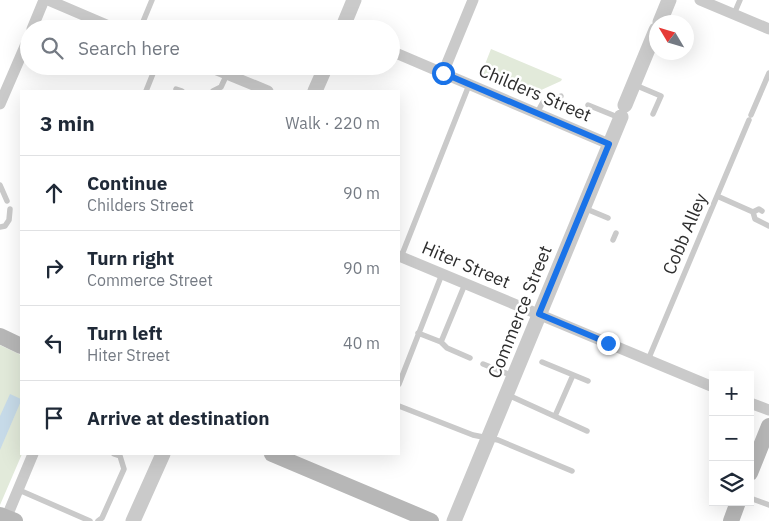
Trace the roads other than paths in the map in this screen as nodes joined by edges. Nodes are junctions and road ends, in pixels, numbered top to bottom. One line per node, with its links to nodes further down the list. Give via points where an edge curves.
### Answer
1 (46, 0): 10 (street); 11 (street)
2 (152, 0): 12 (lane)
3 (473, 0): 18 (street)
4 (669, 0): 9 (street)
5 (700, 0): 8 (street)
6 (740, 0): 8 (lane)
7 (350, 1): 13 (street)
8 (734, 14): 14 (street)
9 (663, 15)
10 (36, 20)
11 (94, 20)
12 (144, 20)
13 (345, 20)
14 (769, 29)
15 (649, 47): 24 (street, Commerce Street)
16 (400, 55): 18 (street, Childers Street)
17 (20, 58): 33 (street)
18 (443, 73): 25 (street, Childers Street)
19 (769, 74): 40 (lane, Cobb Alley)
20 (152, 75): 27 (lane)
21 (227, 75): 29 (lane, via 221,87)
22 (229, 75): 30 (street)
23 (322, 75): 31 (street)
24 (634, 84): 35 (street, Commerce Street); 37 (lane, via 661,96)
25 (469, 85): 36 (street, Childers Street); 49 (lane)
26 (176, 88): 28 (lane)
27 (146, 90)
28 (180, 90)
29 (215, 90)
30 (266, 90)
31 (315, 90)
32 (561, 96): 36 (lane, via 543,102)
33 (0, 104)
34 (588, 105): 35 (lane)
35 (622, 113): 38 (street, Commerce Street)
36 (538, 114): 38 (street, Childers Street)
37 (653, 114)
38 (609, 144): 42 (street, Commerce Street)
39 (0, 185): 41 (lane)
40 (717, 196): 45 (lane); 58 (lane, Cobb Alley)
41 (6, 201)
42 (583, 208): 46 (lane); 52 (street, Commerce Street)
43 (10, 209): 47 (lane, via 9,220 5,226)
44 (762, 210): 45 (lane)
45 (753, 212): 48 (lane, via 755,219)
46 (608, 218)
47 (0, 226)
48 (769, 226)
49 (400, 257): 50 (street, Hiter Street)
50 (442, 274): 51 (street, Hiter Street); 53 (lane)
51 (465, 284): 52 (street, Hiter Street); 55 (lane)
52 (539, 314): 58 (street, Hiter Street); 62 (street, Commerce Street)
53 (418, 333): 55 (lane); 63 (lane)
54 (0, 336): 56 (main road)
55 (442, 342): 57 (lane, via 447,348)
56 (20, 346)
57 (470, 358)
58 (648, 360): 65 (street, Hiter Street)
59 (542, 362): 61 (lane)
60 (483, 364): 62 (lane)
61 (573, 375): 64 (lane); 70 (lane)
62 (514, 376): 66 (street, Commerce Street)
63 (400, 381)
64 (588, 382)
65 (709, 385)
66 (506, 394): 70 (lane); 73 (street, Commerce Street)
67 (754, 404): 69 (street)
68 (400, 406): 73 (lane)
69 (769, 410)
70 (555, 416): 72 (lane)
71 (769, 426): 78 (main road)
72 (587, 431)
73 (488, 438): 79 (lane); 89 (street, Commerce Street)
74 (33, 455): 80 (street)
75 (117, 455): 86 (lane, via 124,469)
76 (162, 455): 87 (street)
77 (274, 455): 88 (main road)
78 (754, 466)
79 (572, 470)
80 (19, 490): 84 (street); 85 (lane)
81 (754, 499): 82 (lane)
82 (769, 505)
83 (737, 506): 90 (main road)
84 (7, 519)
85 (90, 521)
86 (98, 521)
87 (133, 521)
88 (431, 521)
89 (454, 521)
90 (731, 521)

